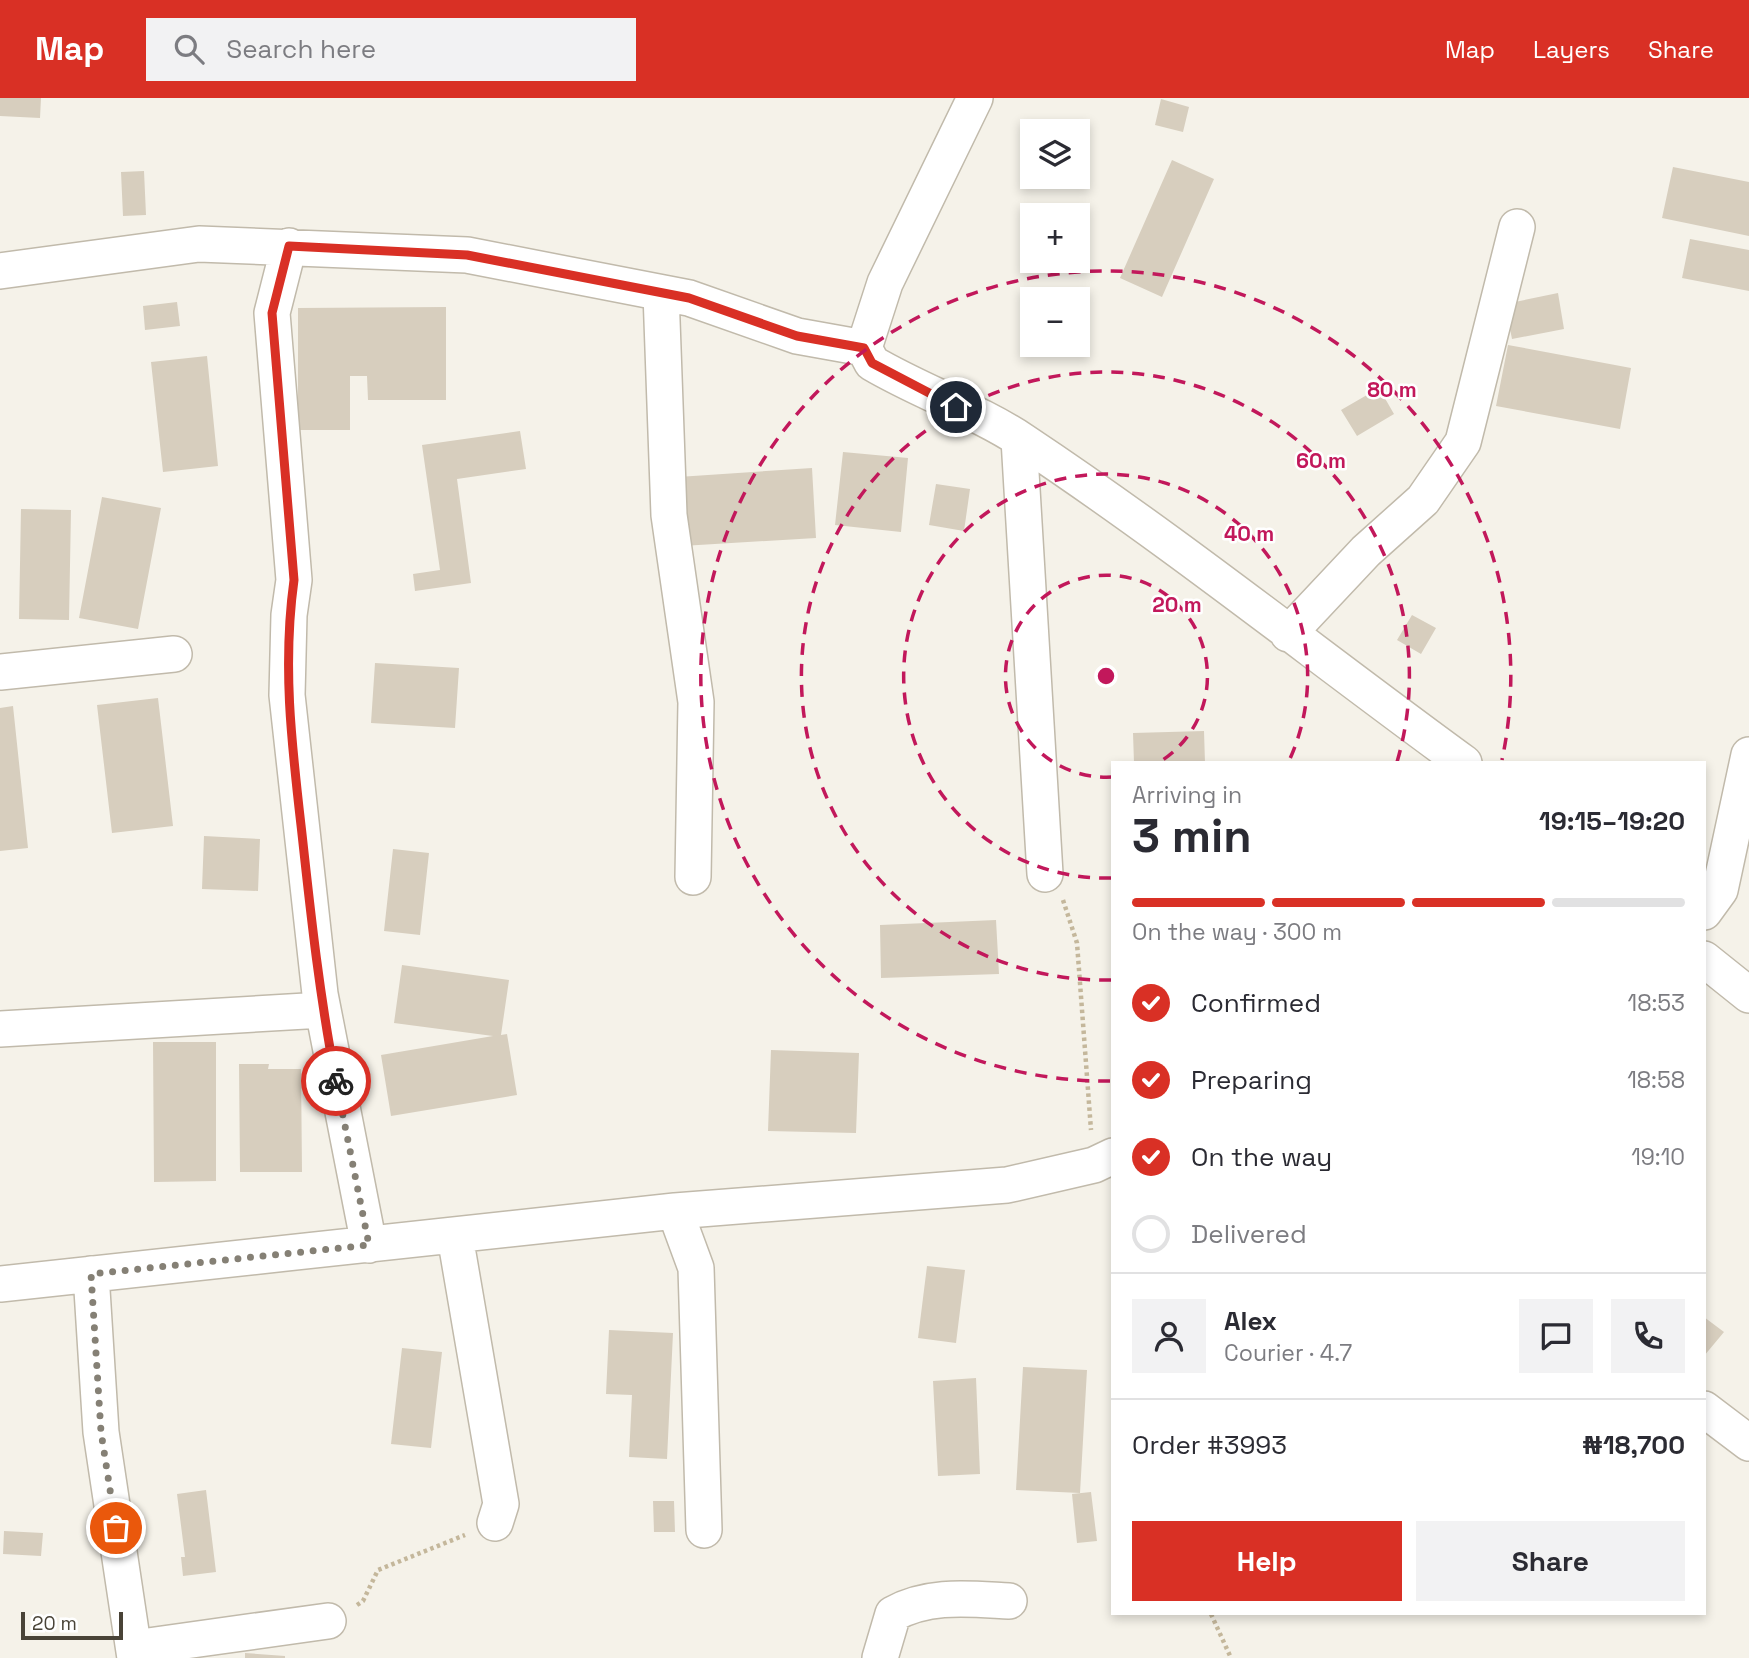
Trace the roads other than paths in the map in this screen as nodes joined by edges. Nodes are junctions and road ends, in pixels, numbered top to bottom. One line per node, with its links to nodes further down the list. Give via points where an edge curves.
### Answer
1 (975, 98): 6 (street, via 885,283)
2 (1517, 227): 8 (street, via 1463,442 1423,500 1366,551)
3 (289, 246): 4 (street, via 199,244); 5 (street, via 467,255); 18 (street, via 272,313 294,580 287,695)
4 (0, 271)
5 (661, 293): 6 (street, via 689,298 797,336); 14 (street, via 668,515 695,702)
6 (864, 348): 7 (street, via 872,363 882,369)
7 (1019, 439): 8 (street, via 1170,542); 13 (street)
8 (1288, 634): 12 (street)
9 (174, 654): 10 (street)
10 (0, 672)
11 (1749, 755): 15 (street, via 1720,890)
12 (1461, 761)
13 (1045, 874)
14 (693, 877)
15 (1706, 909)
16 (1706, 962): 17 (street)
17 (1749, 995)
18 (323, 1010): 19 (street); 23 (street)
19 (0, 1029)
20 (1104, 1160): 21 (street, via 1007,1185)
21 (675, 1211): 22 (street); 29 (street, via 696,1268)
22 (455, 1236): 23 (street); 28 (street, via 500,1504)
23 (369, 1245): 24 (street)
24 (91, 1274): 25 (street); 32 (street, via 101,1432)
25 (0, 1284)
26 (1706, 1411): 27 (street)
27 (1749, 1443)
28 (495, 1523)
29 (705, 1530)
30 (1009, 1601): 33 (street, via 953,1598 914,1602 893,1614)
31 (328, 1622): 32 (street)
32 (134, 1653)
33 (880, 1658)

